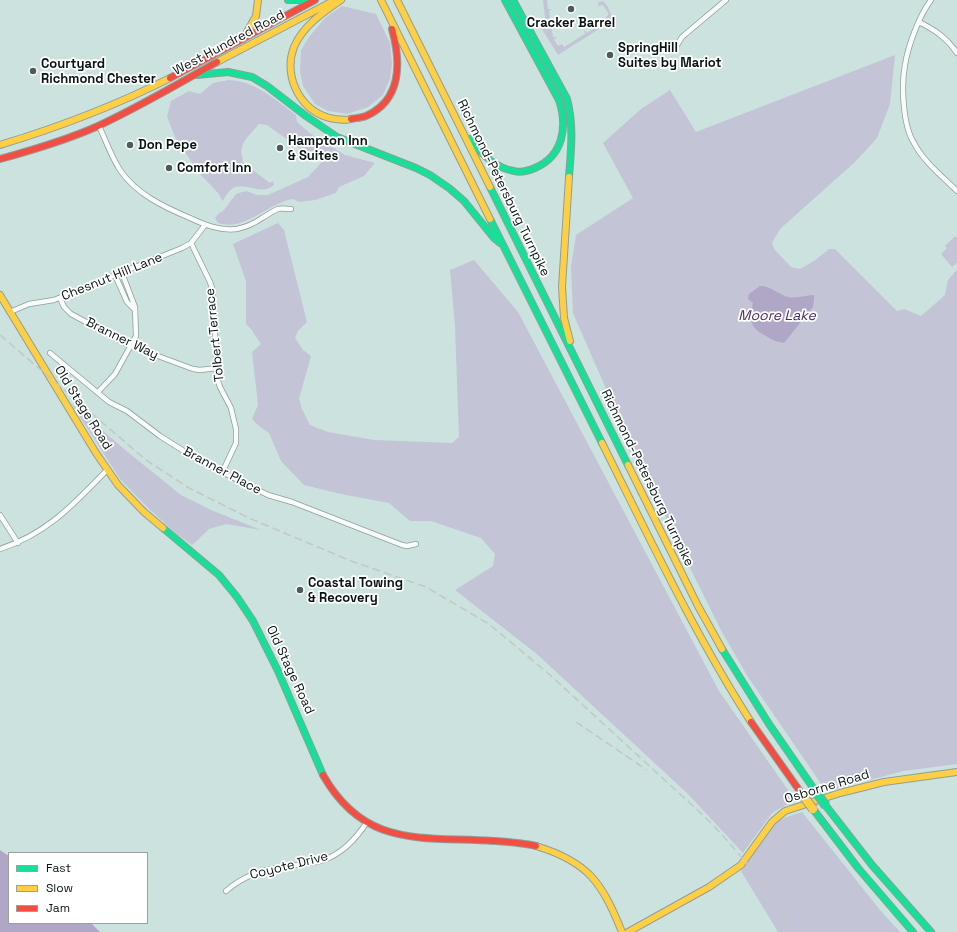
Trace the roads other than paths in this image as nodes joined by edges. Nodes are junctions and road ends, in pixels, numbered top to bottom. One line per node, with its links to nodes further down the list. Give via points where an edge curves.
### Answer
1 (258, 0): 14 (main road, via 256,17)
2 (288, 0): 3 (main road)
3 (314, 0): 14 (main road, West Hundred Road)
4 (334, 0): 17 (main road, West Hundred Road)
5 (341, 0): 12 (main road, via 304,30 295,45 291,59 290,73 298,95 312,111 326,118 348,121 364,117 378,110 392,94 397,81 399,62)
6 (381, 0): 12 (main road, Richmond-Petersburg Turnpike)
7 (397, 0): 20 (main road, Richmond-Petersburg Turnpike)
8 (505, 0): 20 (main road, via 560,102 564,123 563,138 553,157 541,166 529,171 515,171 487,158)
9 (513, 0): 38 (main road, via 563,90 571,115 572,137 562,292 564,318)
10 (726, 0): 15 (street, via 682,37)
11 (931, 0): 13 (street)
12 (390, 17): 29 (main road, Richmond-Petersburg Turnpike)
13 (918, 22): 16 (street, via 939,33); 25 (street, via 904,71 906,124 918,150)
14 (242, 40): 18 (main road, West Hundred Road, via 160,84)
15 (674, 50)
16 (957, 54)
17 (194, 75): 21 (main road, West Hundred Road); 29 (main road, via 228,72 252,77 337,137 430,175 464,201)
18 (109, 107): 19 (main road, West Hundred Road); 21 (main road, via 99,121)
19 (92, 114): 22 (main road, via 92,120); 23 (main road, West Hundred Road)
20 (458, 124): 38 (main road, Richmond-Petersburg Turnpike)
21 (99, 126): 22 (main road, West Hundred Road); 27 (street, via 116,163 135,186 164,207)
22 (81, 133): 24 (main road, West Hundred Road)
23 (0, 146)
24 (0, 159)
25 (957, 191)
26 (290, 209): 27 (street, via 279,209 254,223 236,229)
27 (205, 225): 28 (street, Chesnut Hill Lane)
28 (191, 243): 30 (street, Chesnut Hill Lane); 39 (street, Tolbert Terrace, via 212,288)
29 (504, 247): 52 (main road, Richmond-Petersburg Turnpike, bridge, via 705,645 769,749 813,810)
30 (122, 273): 31 (street, Chesnut Hill Lane); 34 (street)
31 (115, 275): 33 (street, Chesnut Hill Lane); 34 (street, via 127,302)
32 (0, 295): 35 (main road, Old Stage Road)
33 (60, 298): 35 (street, Chesnut Hill Lane, via 47,303 29,304); 36 (street, Branner Way, via 71,314)
34 (135, 310): 36 (street, via 136,336)
35 (10, 312): 41 (main road, Old Stage Road)
36 (131, 346): 39 (street, Branner Way, via 193,369); 40 (street, via 115,374)
37 (50, 353): 40 (street, Branner Place)
38 (575, 359): 53 (main road, Richmond-Petersburg Turnpike, bridge, via 670,551 736,671 782,744 826,806 872,865)
39 (217, 368): 42 (street, Tolbert Terrace, via 220,387 231,408 236,429 236,443)
40 (98, 392): 42 (street, Branner Place, via 108,402 128,411 160,436)
41 (108, 470): 44 (street, via 55,521); 48 (main road, Old Stage Road, via 118,485 144,512 205,562 240,600 270,654 323,776 341,802)
42 (222, 473): 45 (street, Branner Place, via 248,487 402,545)
43 (0, 515): 44 (street)
44 (18, 543): 46 (street)
45 (416, 544)
46 (0, 549)
47 (957, 772): 51 (main road, Osborne Road, via 884,782 785,811 772,822 741,865 709,887)
48 (367, 822): 49 (street, Coyote Drive, via 351,842 329,858 255,873); 50 (main road, Old Stage Road, via 406,837 518,842 553,850 580,866 595,880 609,901)
49 (226, 890)
50 (622, 932)
51 (628, 932)
52 (913, 932)
53 (931, 932)

